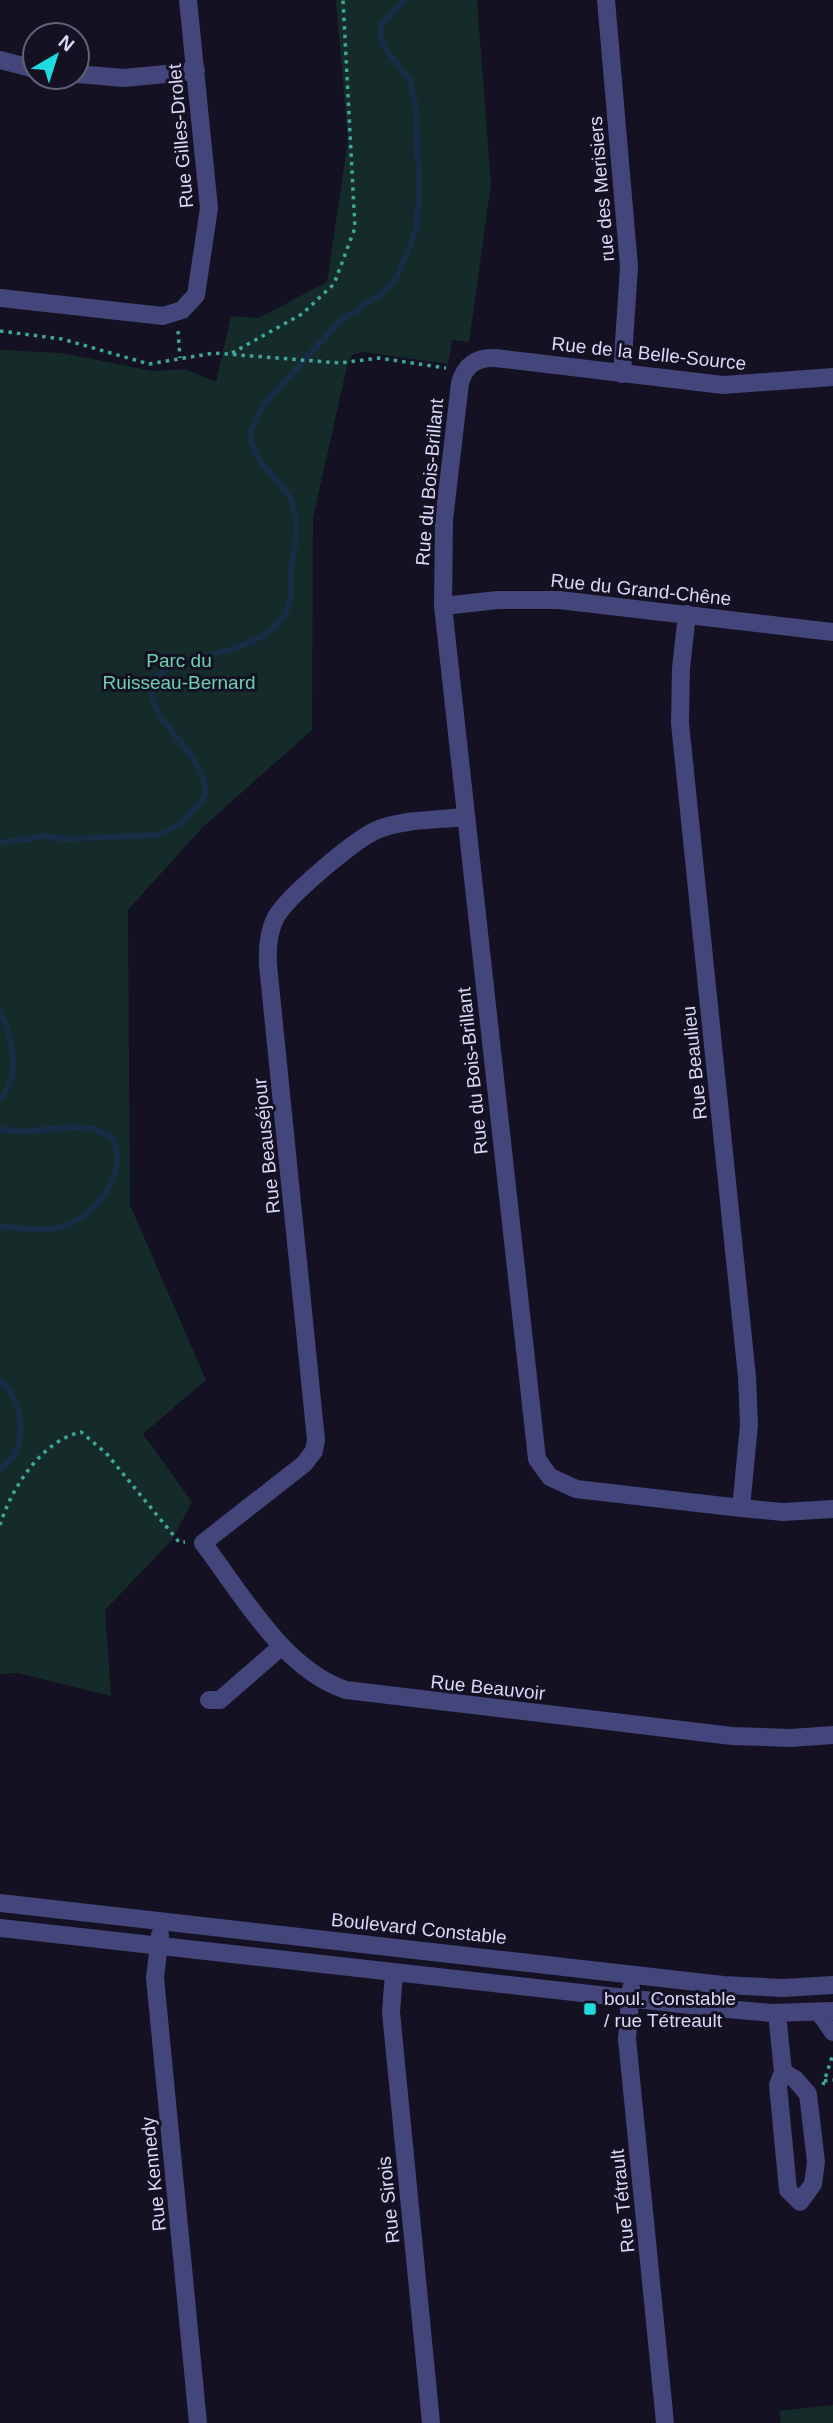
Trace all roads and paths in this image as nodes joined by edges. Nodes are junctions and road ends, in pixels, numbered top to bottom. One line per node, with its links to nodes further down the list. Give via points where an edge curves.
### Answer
1 (188, 0): 6 (street, Rue Gilles-Drolet)
2 (343, 0): 11 (path, via 355,228 334,284 302,314)
3 (606, 0): 15 (street, rue des Merisiers, via 629,266)
4 (0, 60): 5 (street)
5 (21, 65)
6 (196, 71): 7 (street, via 124,78); 8 (street, Rue Gilles-Drolet, via 209,204 198,289 188,306 170,315 154,316)
7 (91, 75)
8 (0, 298)
9 (178, 329): 12 (path)
10 (0, 331): 12 (path, via 62,339 149,364)
11 (230, 354): 12 (path); 13 (path, via 340,363 379,358)
12 (180, 359)
13 (446, 368)
14 (465, 371): 15 (street, Rue de la Belle-Source, via 487,358); 17 (street, Rue du Bois-Brillant, via 444,520)
15 (622, 374): 16 (street, Rue de la Belle-Source, via 737,385)
16 (833, 377)
17 (443, 606): 18 (street, Rue du Grand-Chêne, via 531,599); 20 (street, Rue du Bois-Brillant)
18 (687, 614): 19 (street, Rue du Grand-Chêne); 21 (street, Rue Beaulieu, via 680,723 748,1391)
19 (833, 632)
20 (465, 817): 21 (street, Rue du Bois-Brillant, via 537,1459 550,1477 569,1487); 24 (street, Rue Beauséjour, via 372,832 287,902 272,925 268,959 316,1440 304,1464)
21 (741, 1508): 22 (street, Rue du Bois-Brillant)
22 (833, 1509)
23 (0, 1525): 24 (path, via 11,1495 27,1474 62,1441 81,1433 106,1453 179,1542)
24 (203, 1543): 25 (street, Rue Beauvoir)
25 (282, 1646): 26 (street, via 220,1700); 27 (street, Rue Beauvoir, via 315,1676 356,1692 732,1736)
26 (209, 1700)
27 (833, 1735)
28 (0, 1903): 29 (street, Boulevard Constable)
29 (161, 1921): 31 (street, Rue Kennedy); 33 (street, Boulevard Constable)
30 (0, 1928): 31 (street)
31 (158, 1946): 32 (street); 42 (street, Rue Kennedy, via 155,1978)
32 (394, 1973): 35 (street); 43 (street, Rue Sirois, via 391,2012)
33 (633, 1974): 34 (street, Boulevard Constable, via 757,1987); 35 (street, Rue Tétrault)
34 (833, 1985)
35 (630, 1999): 37 (street); 44 (street, Rue Tétrault, via 627,2039)
36 (826, 2012): 37 (street); 38 (street)
37 (777, 2013): 39 (street)
38 (833, 2032)
39 (783, 2072): 39 (street, via 778,2085 788,2190 800,2202 815,2177 810,2107 803,2086)
40 (833, 2080): 41 (path)
41 (824, 2081)
42 (198, 2423)
43 (431, 2423)
44 (665, 2423)

